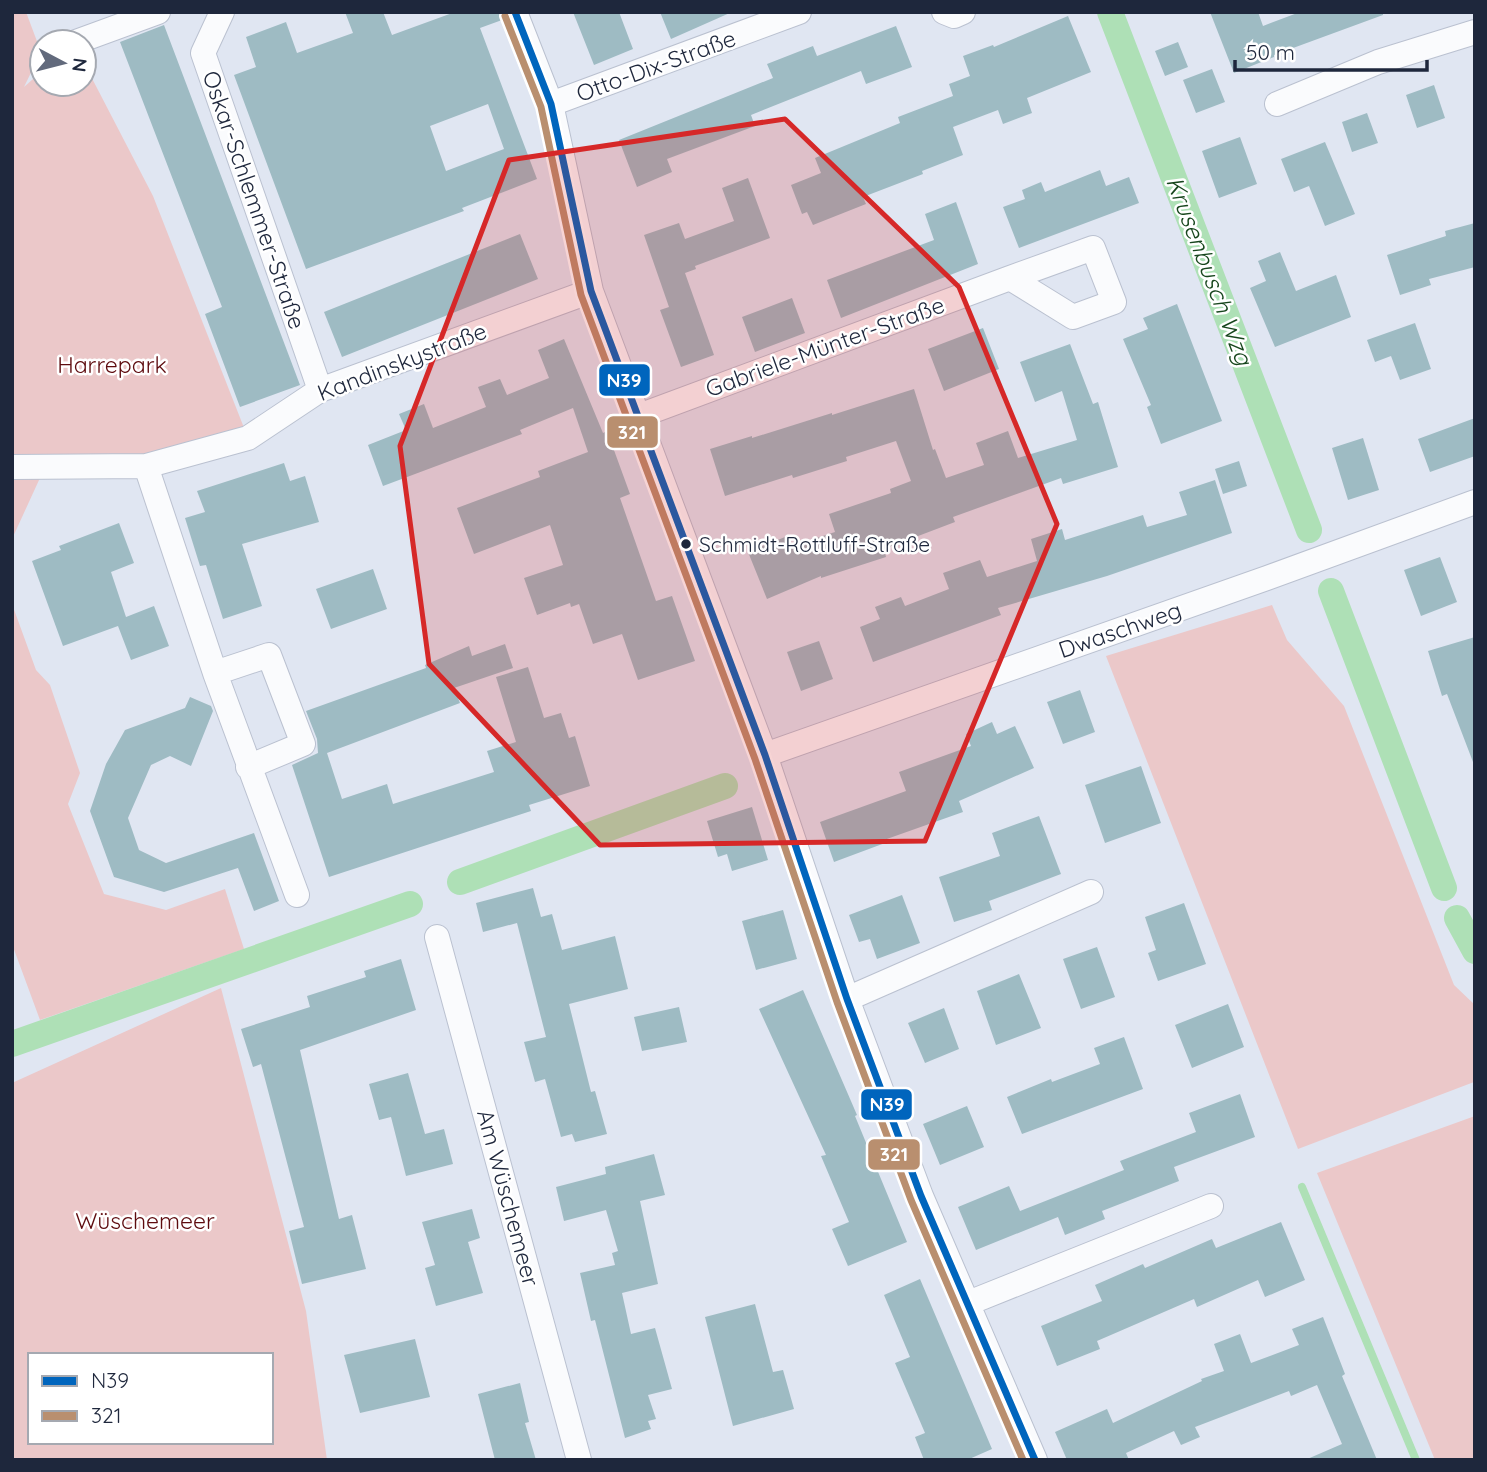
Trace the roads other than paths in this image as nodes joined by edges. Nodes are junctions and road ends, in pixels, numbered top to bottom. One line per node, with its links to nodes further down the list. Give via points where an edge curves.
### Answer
1 (158, 12): 8 (street)
2 (515, 12): 9 (street)
3 (799, 12): 9 (street, Otto-Dix-Straße)
4 (944, 12): 5 (street, via 954,16)
5 (963, 12)
6 (224, 13): 13 (street, Oskar-Schlemmer-Straße, via 202,53)
7 (1475, 32): 10 (street, via 1378,62)
8 (98, 34)
9 (551, 104): 12 (street)
10 (1277, 104)
11 (1010, 278): 14 (street, Gabriele-Münter-Straße)
12 (591, 291): 13 (street, Kandinskystraße); 14 (street)
13 (320, 390): 15 (street, Kandinskystraße, via 248,438)
14 (639, 416): 19 (street)
15 (146, 466): 16 (street, Kandinskystraße); 18 (street)
16 (12, 467)
17 (1475, 502): 19 (street, Dwaschweg)
18 (215, 673): 20 (street); 20 (street, via 269,655 303,744)
19 (765, 755): 24 (street)
20 (248, 766): 22 (street)
21 (1091, 892): 24 (street)
22 (297, 895)
23 (437, 937): 27 (street, Am Wüschemeer)
24 (847, 999): 26 (street)
25 (1211, 1206): 26 (street)
26 (966, 1304): 28 (street)
27 (579, 1460)
28 (1035, 1460)

